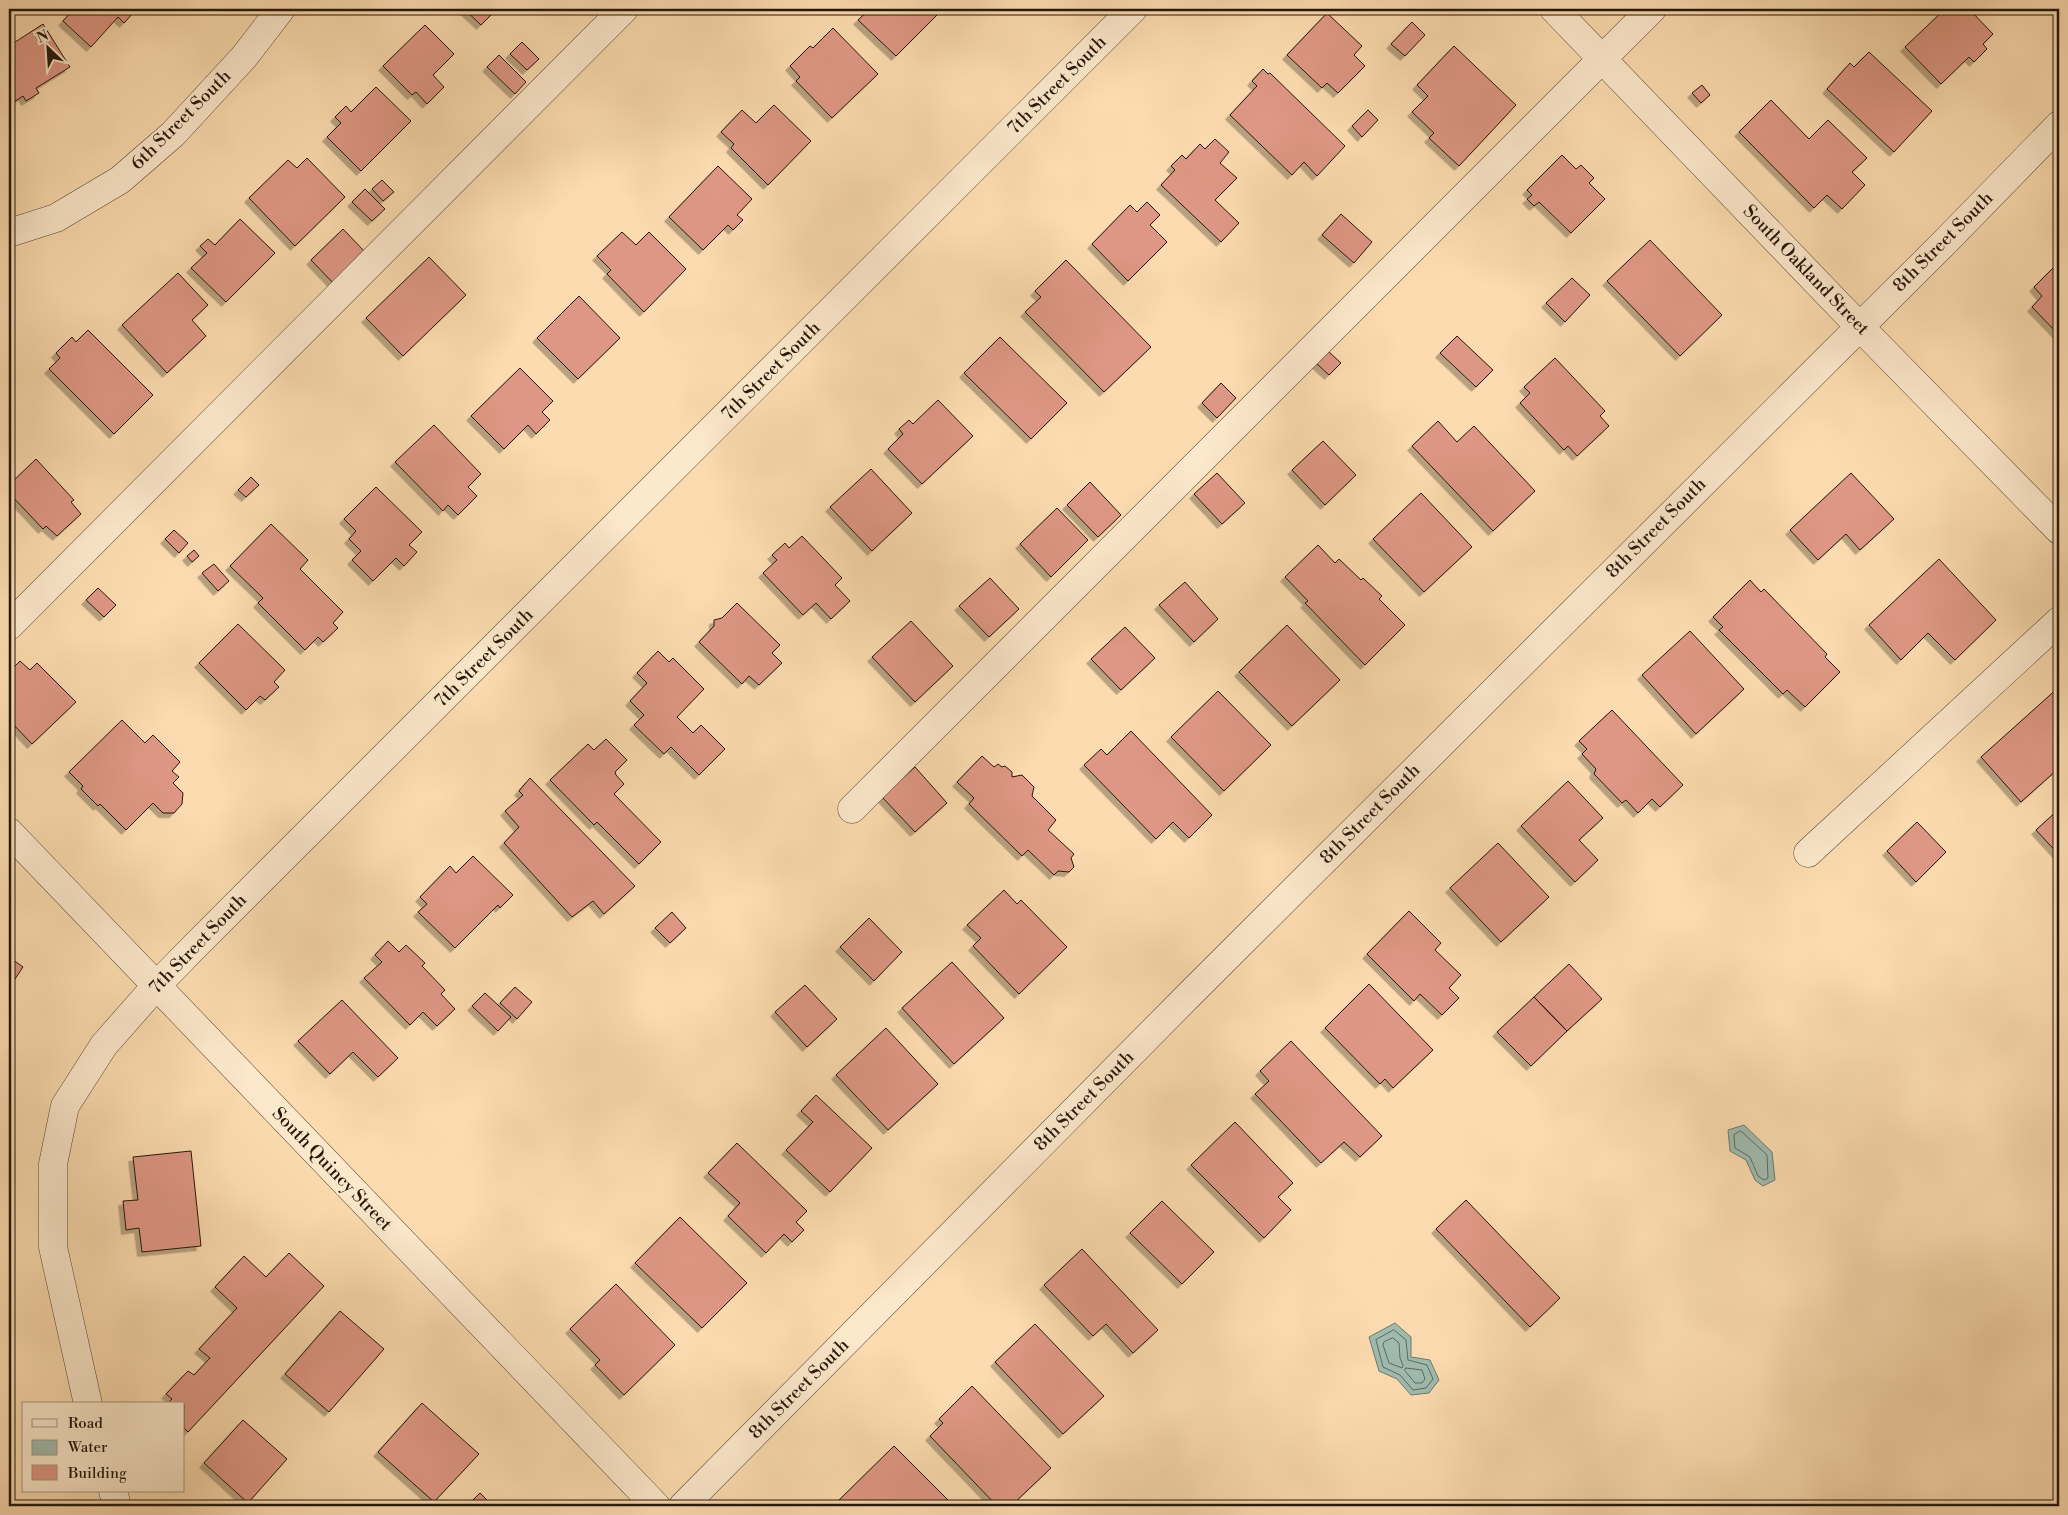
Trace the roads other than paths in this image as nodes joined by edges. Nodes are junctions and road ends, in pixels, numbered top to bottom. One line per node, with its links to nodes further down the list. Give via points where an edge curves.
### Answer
1 (281, 9): 8 (street, 6th Street South, via 244,57 173,134 120,180 56,218)
2 (624, 9): 12 (street)
3 (1134, 9): 16 (street, 7th Street South)
4 (1554, 9): 6 (street, South Oakland Street)
5 (1652, 9): 6 (street)
6 (1602, 58): 9 (street, South Oakland Street); 13 (street)
7 (2059, 125): 9 (street, 8th Street South)
8 (9, 233)
9 (1859, 326): 10 (street, South Oakland Street); 21 (street, 8th Street South)
10 (2059, 530)
11 (2059, 621): 15 (street)
12 (9, 626)
13 (852, 810)
14 (9, 832): 16 (street, South Quincy Street)
15 (1808, 854)
16 (156, 986): 17 (street, 7th Street South, via 104,1045 65,1106 53,1164 53,1248); 20 (street, South Quincy Street)
17 (88, 1402)
18 (113, 1492): 19 (street)
19 (117, 1506)
20 (656, 1506)
21 (683, 1506)

